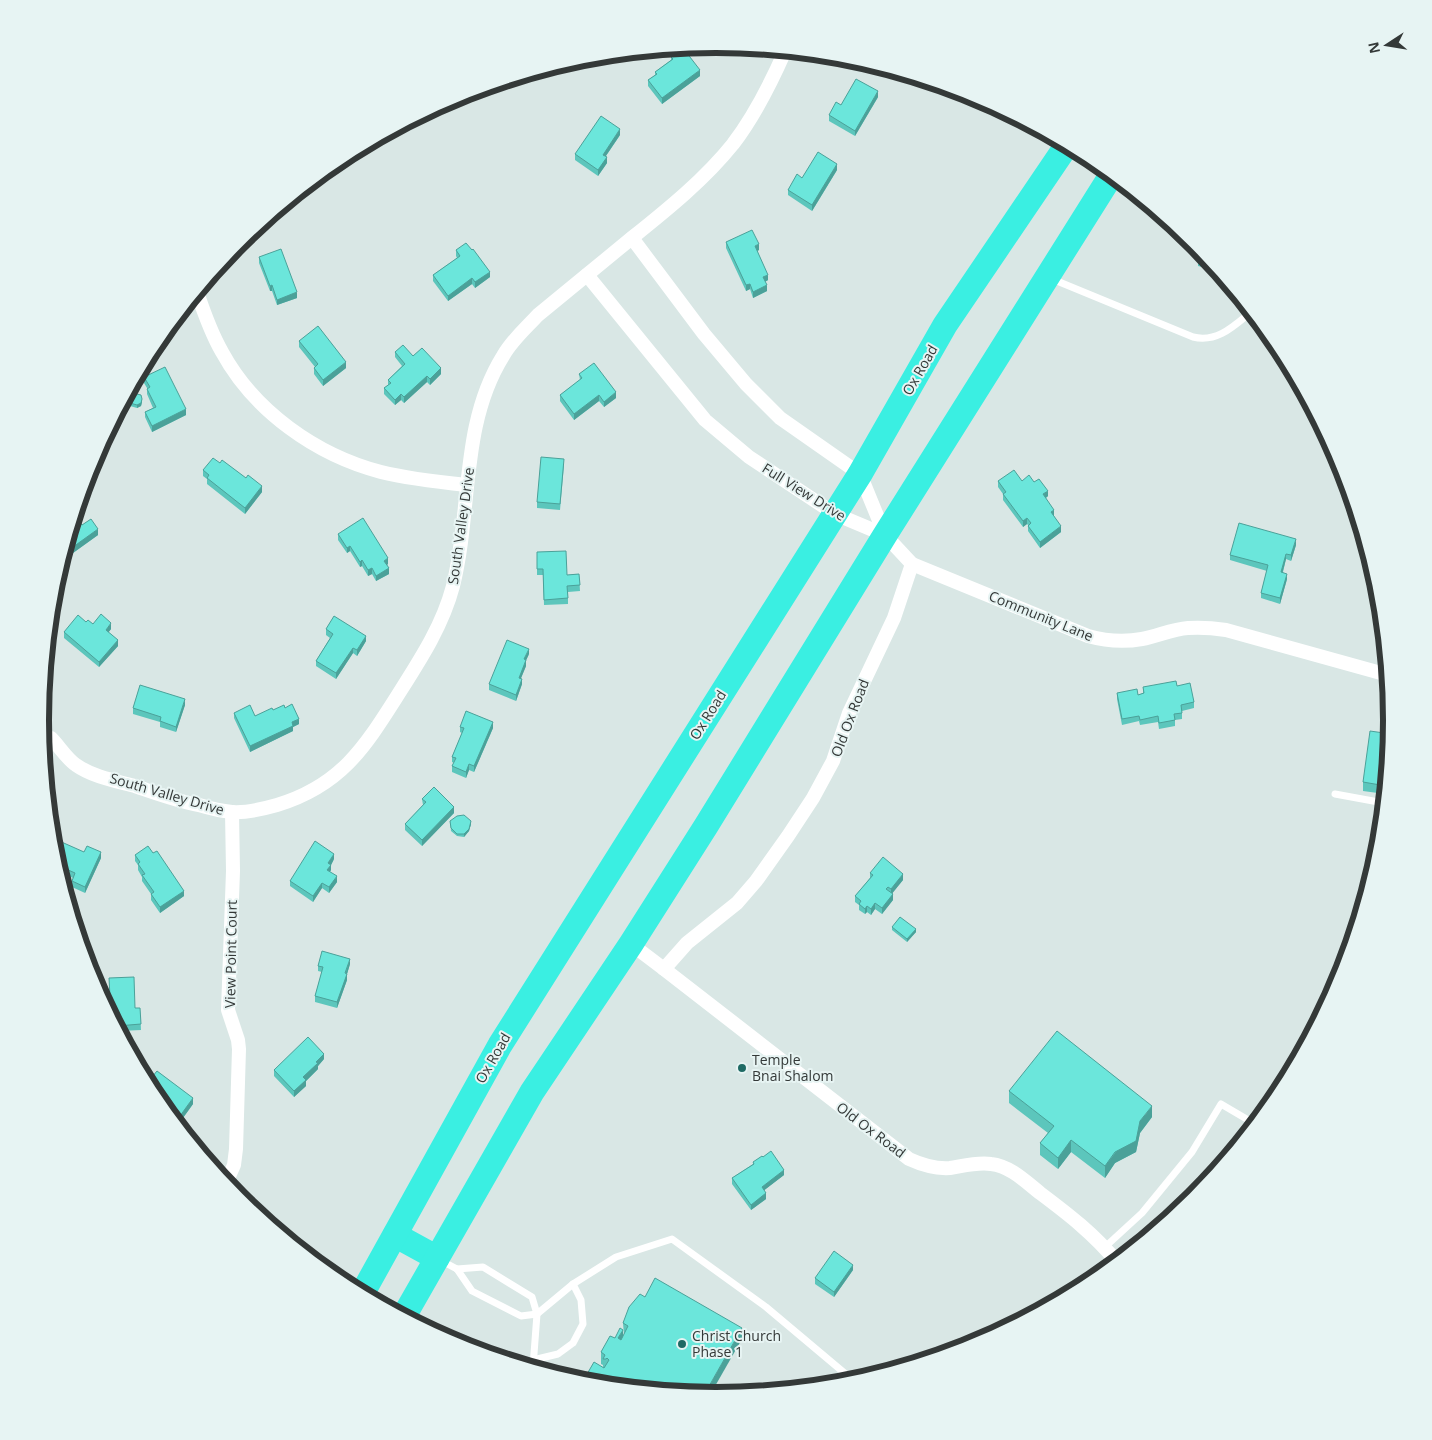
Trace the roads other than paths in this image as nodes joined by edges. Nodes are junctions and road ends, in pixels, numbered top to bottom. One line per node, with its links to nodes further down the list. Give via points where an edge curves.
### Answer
1 (783, 56): 4 (street, South Valley Drive, via 765,94 732,144 710,170)
2 (1063, 150): 9 (highway, Ox Road, via 945,324)
3 (1108, 181): 6 (highway)
4 (632, 238): 5 (street, South Valley Drive); 9 (street, via 746,384 780,418)
5 (587, 275): 10 (street, South Valley Drive, via 538,315 504,354 481,405); 11 (street, Full View Drive, via 705,420 749,458)
6 (1047, 277): 8 (lane, via 1203,340 1218,336); 12 (highway)
7 (199, 299): 10 (street, via 207,322 235,372 263,405 299,434 361,466)
8 (1246, 316)
9 (860, 474): 11 (highway, Ox Road); 12 (street)
10 (467, 485): 18 (street, South Valley Drive, via 459,561 444,612 427,650 369,740 345,768 310,792 265,808)
11 (835, 514): 12 (street, Full View Drive); 23 (highway, Ox Road, via 500,1045)
12 (885, 535): 13 (street, Community Lane); 19 (highway)
13 (912, 564): 14 (street, Community Lane, via 1100,639 1143,639 1174,630 1206,627); 20 (street, Old Ox Road, via 894,618 849,713 833,761 813,798 737,903 687,943)
14 (1382, 673)
15 (51, 738): 18 (street, South Valley Drive, via 75,765 92,774)
16 (1335, 794): 17 (lane)
17 (1379, 801)
18 (232, 812): 22 (street, View Point Court, via 228,1010 239,1049 236,1149)
19 (631, 944): 20 (street, Old Ox Road); 26 (highway, via 532,1092)
20 (664, 969): 24 (street, Old Ox Road, via 909,1159 934,1167 981,1163 1003,1167 1085,1227)
21 (1249, 1121): 24 (lane, via 1221,1104 1192,1152 1142,1214)
22 (229, 1176)
23 (395, 1235): 26 (highway); 28 (highway, Ox Road)
24 (1105, 1247): 25 (street, Old Ox Road)
25 (1112, 1256)
26 (447, 1264): 29 (highway); 30 (lane, via 472,1291 521,1316); 30 (lane, via 482,1267 532,1297)
27 (573, 1284): 30 (lane); 32 (lane, via 581,1300 582,1324 573,1343 558,1354); 33 (lane, via 616,1257 672,1239 766,1307)
28 (365, 1288)
29 (408, 1311)
30 (538, 1314): 31 (lane)
31 (533, 1362)
32 (536, 1363)
33 (846, 1374)

